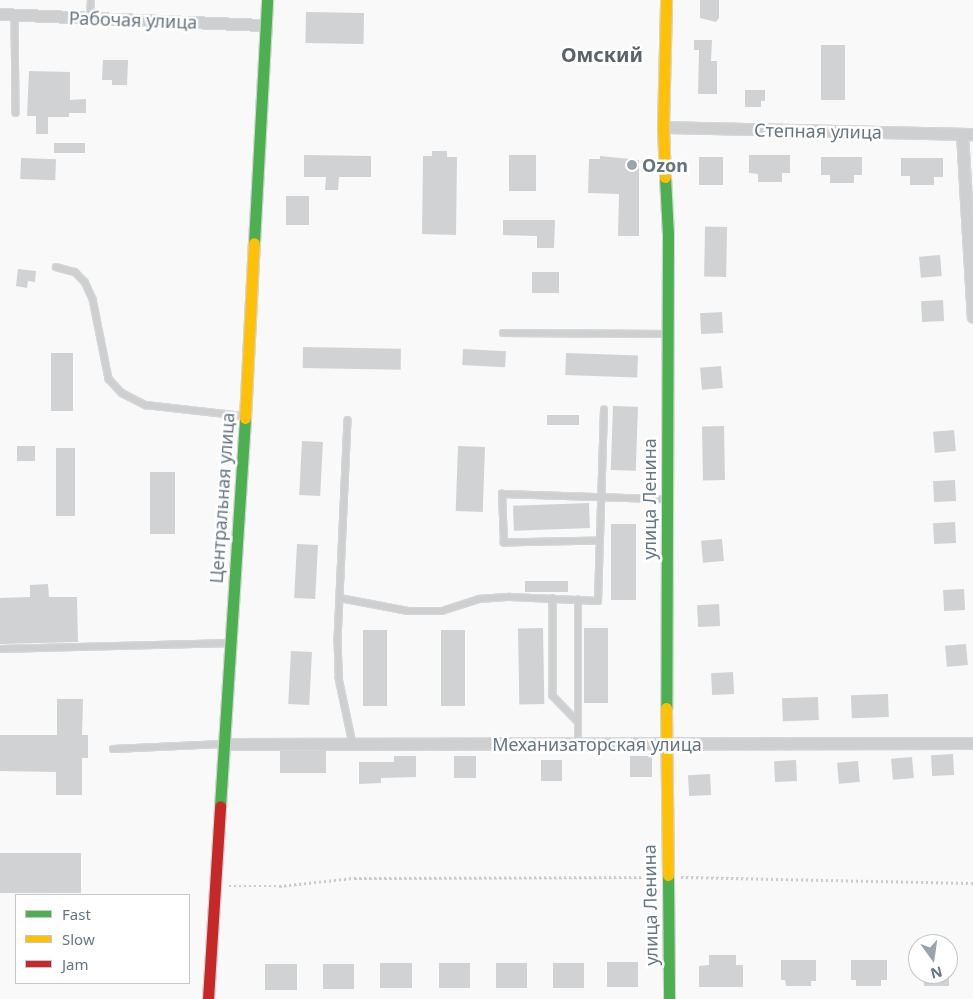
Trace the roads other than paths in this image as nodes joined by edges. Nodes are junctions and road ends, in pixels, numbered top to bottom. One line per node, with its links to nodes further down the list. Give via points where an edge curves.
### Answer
1 (91, 0): 6 (lane)
2 (267, 0): 7 (street, Центральная улица)
3 (666, 0): 9 (street, улица Ленина)
4 (0, 14): 5 (street, Рабочая улица)
5 (15, 15): 6 (street, Рабочая улица); 8 (lane)
6 (90, 18): 7 (street, Рабочая улица)
7 (266, 25): 16 (street, Центральная улица)
8 (16, 113)
9 (663, 126): 10 (street, Степная улица); 14 (street, улица Ленина, via 668,234)
10 (968, 134): 12 (street)
11 (56, 267): 16 (lane, via 75,272 85,282 93,299 109,379 122,393 146,405)
12 (973, 317)
13 (502, 333): 14 (lane)
14 (666, 334): 19 (street, улица Ленина)
15 (604, 410): 18 (lane)
16 (245, 416): 24 (street, Центральная улица)
17 (348, 420): 21 (lane)
18 (601, 496): 19 (lane); 20 (lane); 20 (lane, via 502,494 504,543)
19 (667, 499): 31 (street, улица Ленина)
20 (600, 541): 23 (lane, via 598,601)
21 (340, 598): 22 (lane, via 408,611 442,611 495,598); 29 (lane, via 339,678)
22 (553, 598): 23 (lane); 26 (lane, via 553,696)
23 (578, 600): 26 (lane)
24 (230, 643): 25 (lane); 28 (street, Центральная улица)
25 (0, 649)
26 (577, 721): 30 (lane)
27 (973, 743): 31 (street, Механизаторская улица)
28 (222, 744): 29 (street, Механизаторская улица); 32 (lane); 33 (street, Центральная улица)
29 (354, 744): 30 (street, Механизаторская улица)
30 (578, 744): 31 (street, Механизаторская улица)
31 (666, 745): 34 (street, улица Ленина)
32 (113, 749)
33 (208, 999)
34 (669, 999)

